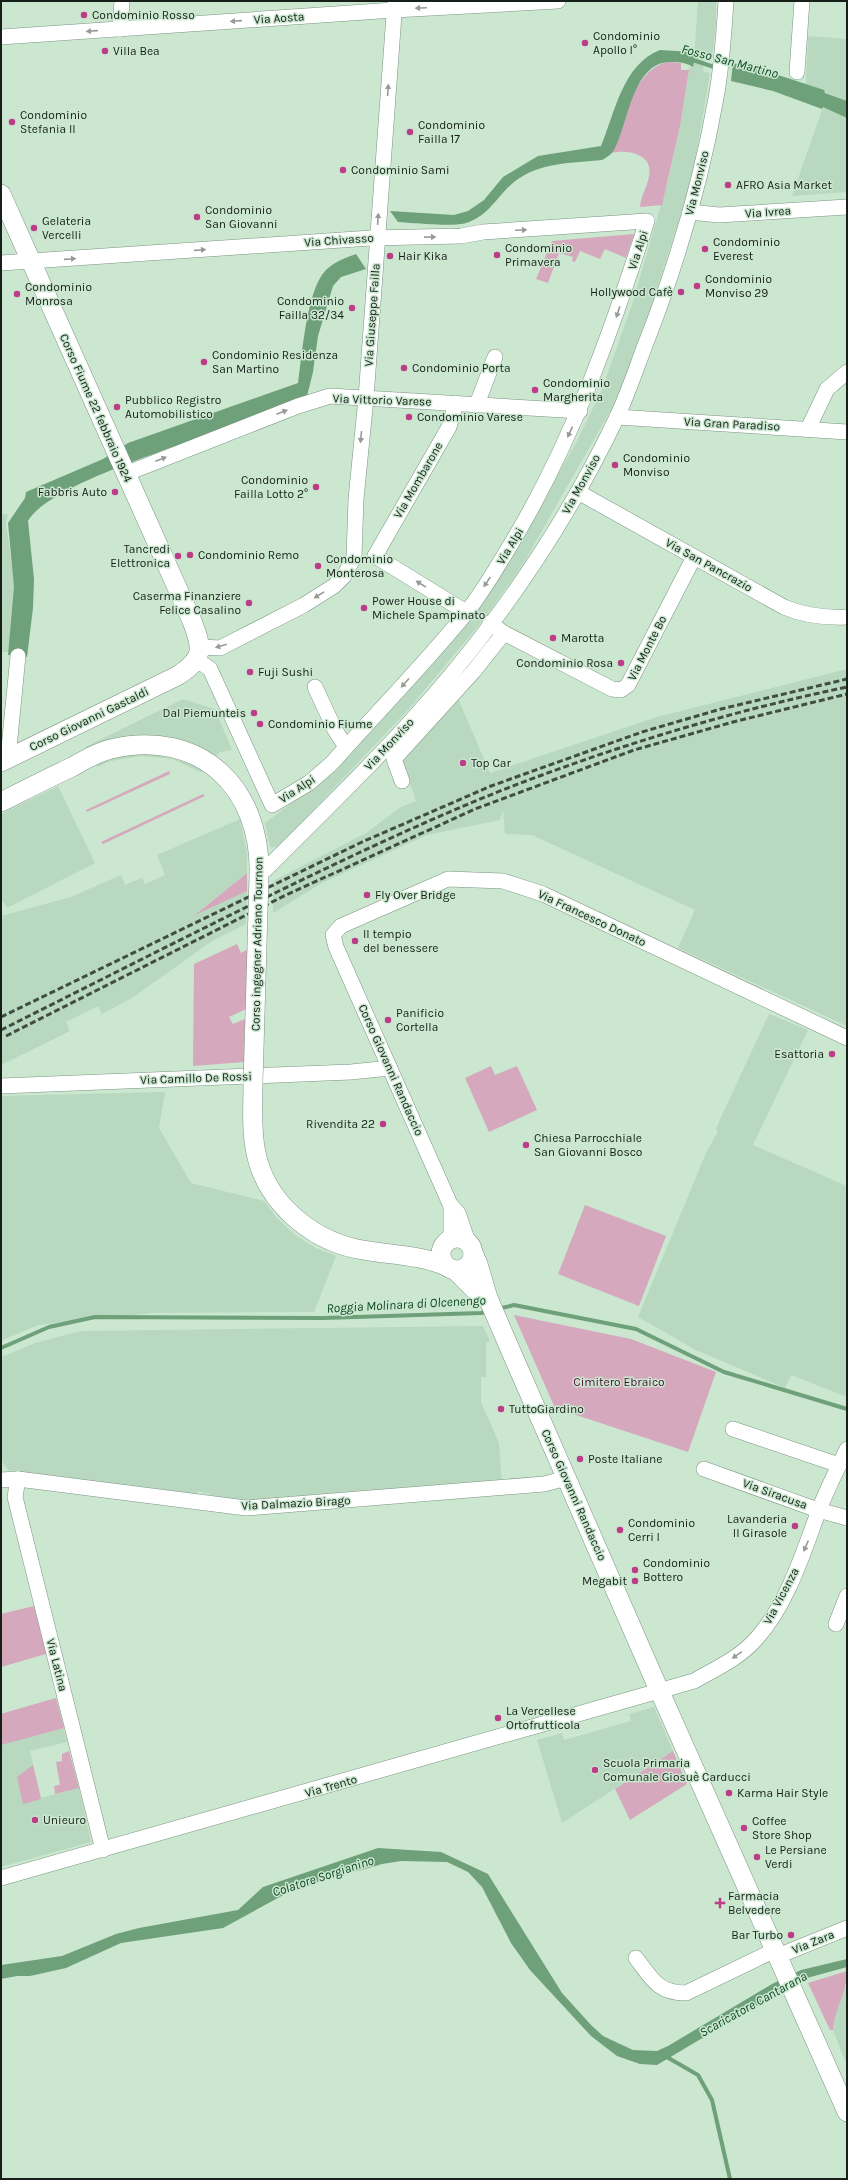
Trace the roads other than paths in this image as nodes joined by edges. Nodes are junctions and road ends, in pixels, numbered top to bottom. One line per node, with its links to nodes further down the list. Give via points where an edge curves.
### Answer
1 (122, 1): 6 (street)
2 (558, 1): 5 (street, Via Aosta, one-way to 5)
3 (726, 1): 11 (street, Via Monviso, via 719,76 703,162)
4 (802, 1): 8 (street)
5 (394, 5): 6 (street, Via Aosta, one-way to 6); 13 (street, Via Giuseppe Failla, one-way to 5)
6 (120, 29): 7 (street, Via Aosta, one-way to 7)
7 (1, 37)
8 (798, 72)
9 (1, 194): 14 (main road, Corso Fiume 22 febbraio 1924)
10 (847, 207): 11 (street, Via Ivrea, via 719,215)
11 (690, 212): 22 (street, Via Monviso, via 661,306)
12 (647, 221): 13 (street, Via Chivasso, one-way to 12, via 461,236 482,232); 21 (street, Via Alpi, one-way to 21, via 615,322)
13 (377, 238): 14 (street, Via Chivasso, one-way to 13); 18 (street, Via Giuseppe Failla)
14 (31, 261): 15 (street, Via Chivasso); 25 (main road, Corso Fiume 22 febbraio 1924)
15 (1, 263)
16 (495, 357): 20 (street)
17 (847, 372): 23 (street, via 827,389)
18 (366, 398): 19 (street, Via Vittorio Varese); 25 (street, Via Vittorio Varese, one-way to 18, via 330,396); 28 (street, Via Giuseppe Failla, one-way to 28)
19 (456, 403): 20 (street, Via Vittorio Varese); 27 (street, Via Mombarone, via 449,427)
20 (477, 404): 21 (street, Via Vittorio Varese)
21 (580, 411): 30 (street, Via Alpi, one-way to 30, via 538,500)
22 (617, 417): 23 (street, Via Gran Paradiso); 26 (street, Via Monviso)
23 (808, 429): 24 (street, Via Gran Paradiso)
24 (847, 432)
25 (120, 463): 34 (main road, Corso Fiume 22 febbraio 1924, via 192,621)
26 (578, 492): 29 (street, Via San Pancrazio); 32 (street, Via Monviso, via 530,568)
27 (375, 556): 28 (street); 30 (street, one-way to 27)
28 (354, 557): 34 (street, one-way to 34, via 344,576 334,586 304,605 220,648)
29 (694, 557): 31 (street, Via San Pancrazio, via 797,612 827,618); 33 (street, Via Monte Bo, via 628,685 621,690 612,689)
30 (466, 612): 37 (street, Via Alpi, one-way to 37)
31 (847, 617)
32 (490, 623): 33 (street, Via Monte Bo); 41 (street, Via Monviso, via 449,676 345,791)
33 (504, 633): 39 (street, Via Monviso, via 473,672 394,759)
34 (199, 654): 37 (street, Via Alpi, via 210,669 272,805 309,783); 38 (main road, Corso Giovanni Gastaldi, via 190,667 177,676)
35 (18, 656): 38 (street)
36 (315, 687): 37 (street)
37 (346, 747)
38 (4, 760)
39 (402, 781)
40 (1, 802): 41 (main road, Corso ingegner Adriano Tournon, via 109,750 153,745 179,750 211,765 233,785 250,812 259,845)
41 (260, 876): 49 (main road, Corso ingegner Adriano Tournon, bridge, via 252,1133 256,1155 264,1177 277,1200 293,1216 315,1233 336,1243)
42 (333, 935): 43 (street, Via Francesco Donato, via 341,926 448,879 508,882 542,894); 44 (street, Corso Giovanni Randaccio)
43 (847, 1038)
44 (390, 1068): 45 (street, Via Camillo De Rossi, via 351,1072); 46 (street, Corso Giovanni Randaccio)
45 (1, 1086)
46 (450, 1204): 47 (street, Corso Giovanni Randaccio, via 451,1232); 48 (street, Corso Giovanni Randaccio, via 458,1213)
47 (446, 1243): 48 (main road, via 460,1239); 49 (main road, Corso ingegner Adriano Tournon); 50 (main road, via 441,1256)
48 (471, 1249): 50 (main road, via 469,1265 463,1269); 51 (main road, Corso Giovanni Randaccio)
49 (374, 1250): 50 (main road, Corso ingegner Adriano Tournon, via 419,1257)
50 (451, 1268): 51 (main road)
51 (493, 1309): 56 (main road, Corso Giovanni Randaccio)
52 (733, 1429): 54 (street)
53 (847, 1449): 54 (street, Via Vicenza)
54 (839, 1465): 59 (street, Via Vicenza)
55 (704, 1469): 59 (street, Via Siracusa)
56 (567, 1478): 57 (street, Via Dalmazio Birago, via 544,1484 246,1508); 63 (main road, Corso Giovanni Randaccio)
57 (18, 1479): 58 (street, Via Dalmazio Birago); 64 (street, Via Latina, via 14,1497)
58 (1, 1480)
59 (819, 1510): 60 (street, Via Siracusa); 63 (street, Via Vicenza, one-way to 63, via 788,1587 757,1638 729,1661 694,1681)
60 (847, 1518)
61 (847, 1596): 62 (street)
62 (836, 1624)
63 (660, 1691): 64 (street, Via Trento); 67 (main road, Corso Giovanni Randaccio)
64 (103, 1850): 65 (street, Via Trento)
65 (1, 1878)
66 (847, 1928): 67 (street, Via Zara)
67 (776, 1953): 68 (street, Via Zara, via 686,1993 671,1993 656,1984); 69 (main road, Corso Giovanni Randaccio)
68 (636, 1958)
69 (847, 2112)

